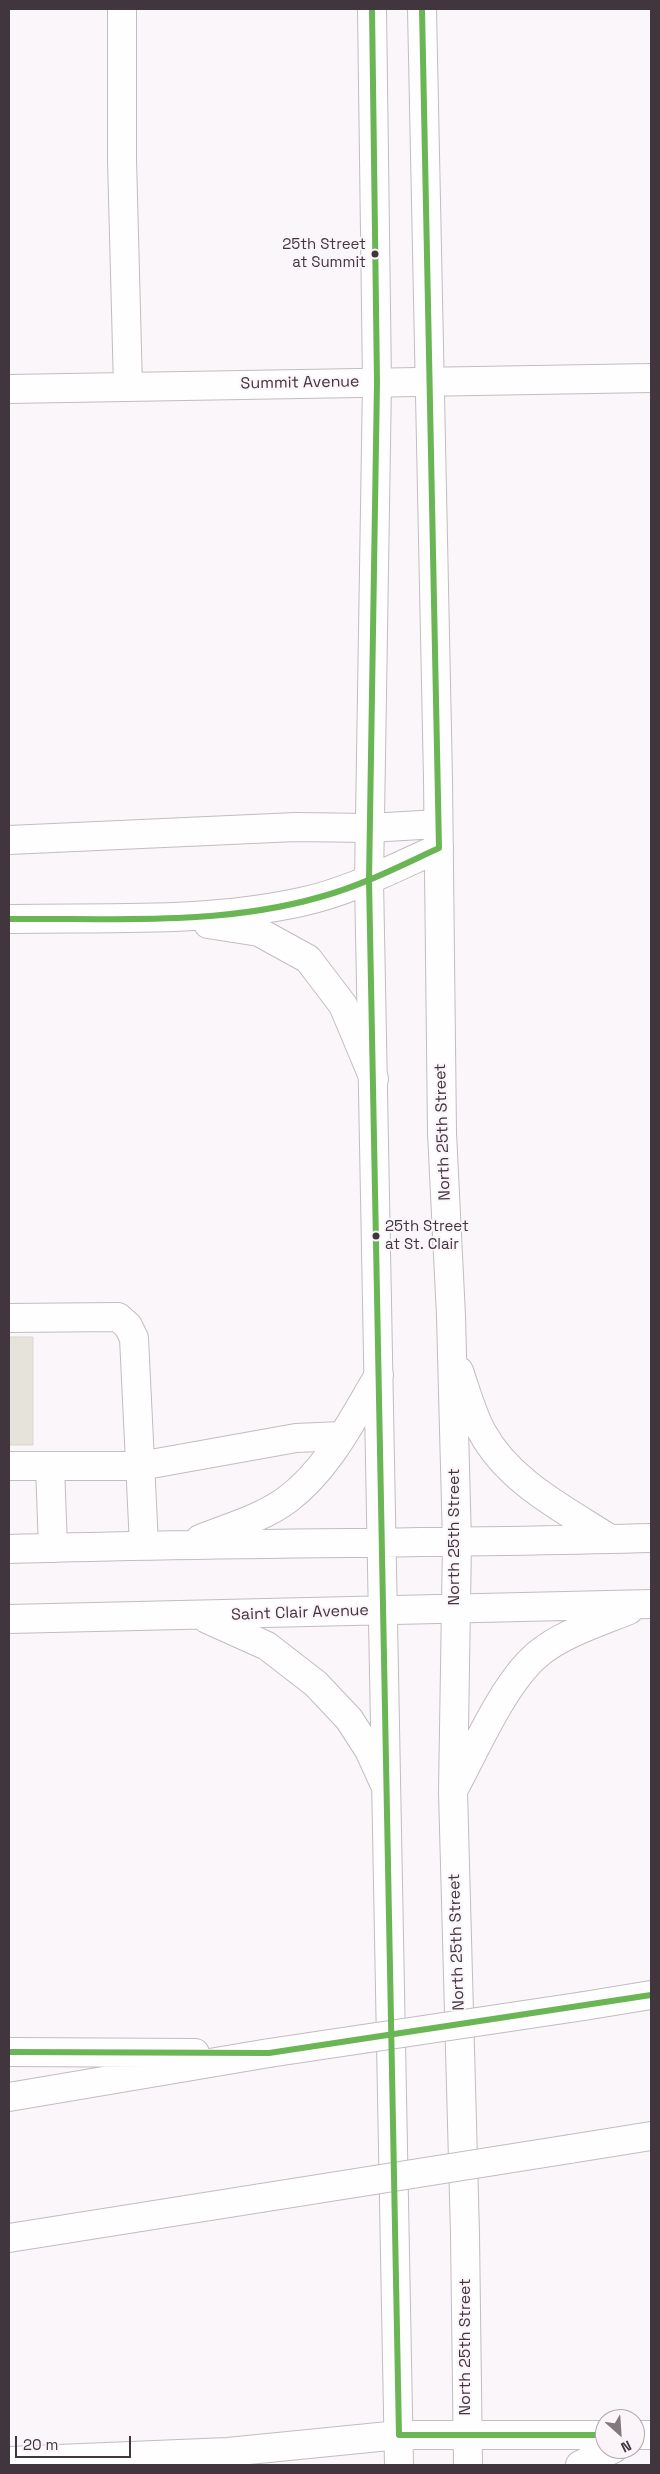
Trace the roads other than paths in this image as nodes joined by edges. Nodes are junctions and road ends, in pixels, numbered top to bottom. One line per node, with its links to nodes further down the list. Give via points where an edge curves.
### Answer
1 (122, 9): 7 (main road)
2 (372, 9): 6 (main road)
3 (422, 9): 5 (main road, North 25th Street)
4 (651, 378): 5 (main road, Summit Avenue)
5 (431, 381): 6 (main road, Summit Avenue); 10 (main road, North 25th Street)
6 (377, 382): 7 (main road, Summit Avenue); 9 (main road)
7 (128, 387): 8 (main road, Summit Avenue)
8 (9, 389)
9 (369, 828): 10 (main road); 11 (main road, via 296,827); 12 (main road)
10 (438, 836): 12 (main road); 17 (main road, North 25th Street, via 442,1133)
11 (9, 840)
12 (369, 880): 14 (main road, via 302,902); 15 (main road)
13 (9, 919): 14 (main road)
14 (172, 919): 15 (main road, via 260,932 308,959 343,1005)
15 (374, 1079): 18 (main road)
16 (9, 1318): 22 (main road, via 118,1317 128,1326 134,1338)
17 (451, 1352): 24 (main road, via 481,1431 496,1453 526,1484); 26 (main road, North 25th Street)
18 (379, 1375): 19 (main road); 25 (main road)
19 (342, 1436): 22 (main road, via 296,1438); 28 (main road, via 334,1450 288,1499 258,1517)
20 (9, 1466): 21 (main road)
21 (50, 1466): 22 (main road); 29 (main road)
22 (140, 1466): 27 (main road)
23 (651, 1538): 24 (main road)
24 (610, 1539): 26 (main road)
25 (381, 1541): 26 (main road); 28 (main road); 33 (main road)
26 (457, 1543): 32 (main road, North 25th Street)
27 (144, 1545): 28 (main road); 29 (main road)
28 (183, 1545)
29 (53, 1548): 30 (main road)
30 (9, 1549)
31 (648, 1604): 32 (main road, Saint Clair Avenue); 37 (main road, via 578,1631 537,1654 514,1679)
32 (455, 1608): 33 (main road, Saint Clair Avenue); 37 (main road, North 25th Street)
33 (384, 1610): 34 (main road, Saint Clair Avenue); 36 (main road)
34 (201, 1616): 35 (main road, Saint Clair Avenue); 36 (main road, via 267,1646 316,1684 349,1719 369,1750)
35 (9, 1619)
36 (388, 1791): 44 (main road)
37 (453, 1791): 45 (main road, North 25th Street)
38 (651, 1996): 40 (main road, bridge)
39 (9, 2052): 40 (main road)
40 (269, 2053): 41 (main road)
41 (9, 2097)
42 (651, 2136): 43 (main road, bridge)
43 (9, 2238)
44 (399, 2435): 45 (main road); 47 (main road); 51 (main road)
45 (467, 2435): 46 (main road); 52 (main road, North 25th Street)
46 (595, 2435)
47 (197, 2453): 49 (main road); 50 (main road)
48 (595, 2458): 53 (main road)
49 (9, 2461)
50 (250, 2465)
51 (399, 2465)
52 (468, 2465)
53 (580, 2465)

